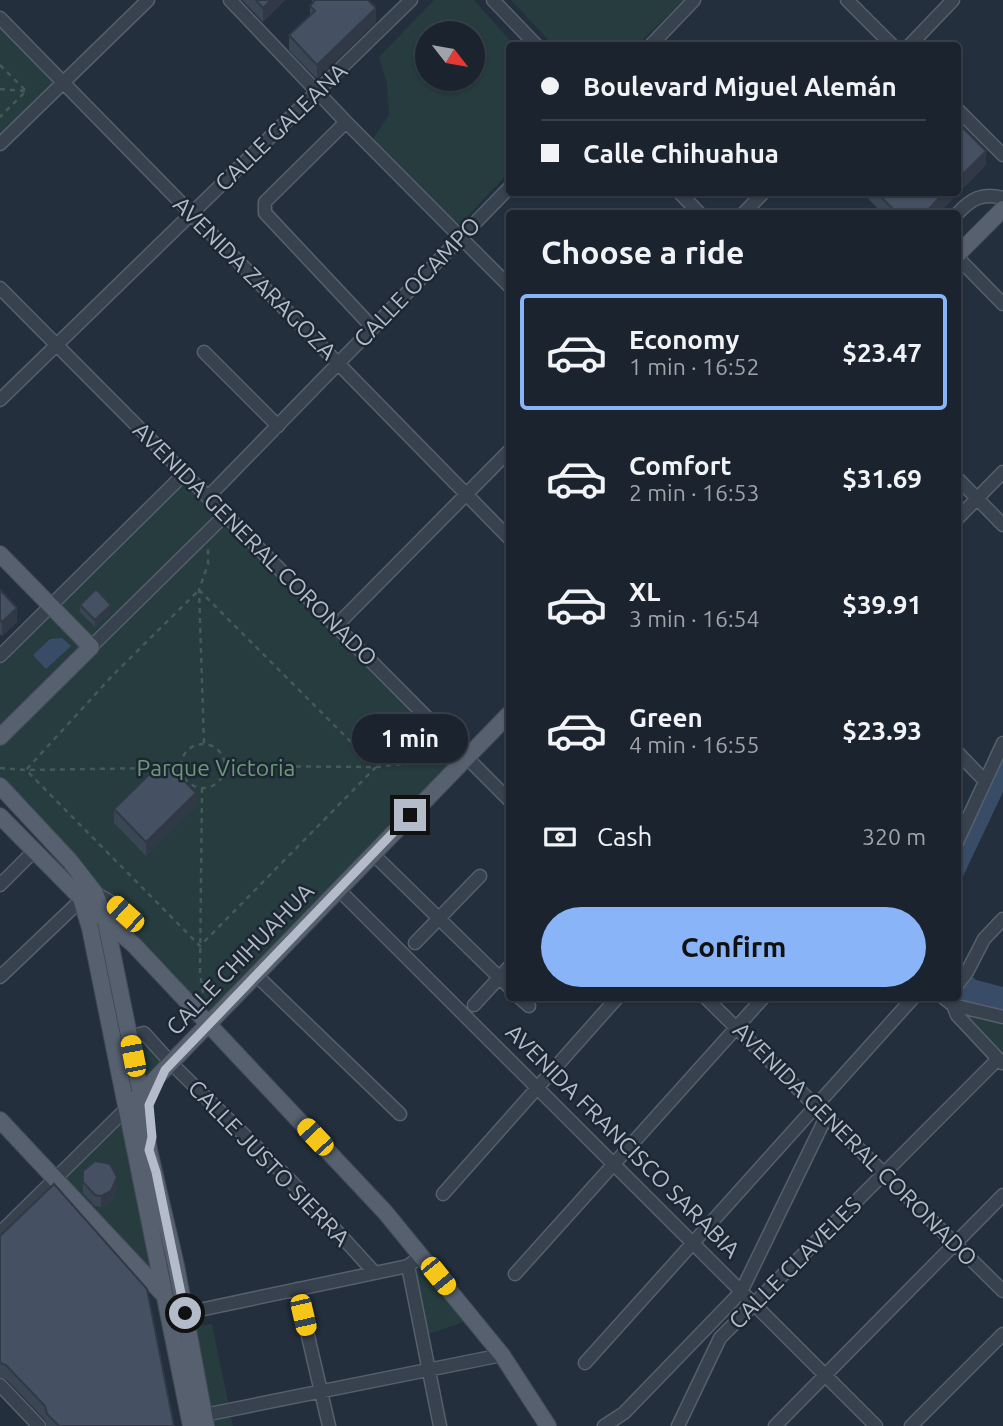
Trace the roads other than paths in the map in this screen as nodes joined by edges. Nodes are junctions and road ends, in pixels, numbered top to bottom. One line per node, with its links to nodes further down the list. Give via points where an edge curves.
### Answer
1 (148, 0): 13 (street)
2 (230, 0): 14 (street)
3 (411, 0): 14 (street, CALLE GALEANA)
4 (493, 0): 9 (street)
5 (694, 0): 10 (street)
6 (847, 0): 11 (street)
7 (953, 0): 12 (street)
8 (0, 18): 13 (street, AVENIDA ZARAGOZA)
9 (533, 42)
10 (654, 42)
11 (889, 42)
12 (913, 42)
13 (63, 82): 17 (street); 27 (street, AVENIDA ZARAGOZA)
14 (317, 92): 16 (street); 27 (street, CALLE GALEANA)
15 (961, 113): 18 (street)
16 (346, 122): 28 (street); 34 (street, via 265,202 265,213)
17 (0, 144)
18 (1003, 155)
19 (506, 191): 28 (street, CALLE OCAMPO)
20 (683, 196): 24 (street)
21 (760, 196): 25 (street)
22 (1003, 198): 26 (street, via 983,195)
23 (1003, 209): 29 (main road)
24 (696, 210)
25 (747, 210)
26 (961, 210)
27 (192, 214): 35 (street, CALLE GALEANA); 37 (street, AVENIDA ZARAGOZA)
28 (461, 237): 31 (street); 34 (street, CALLE OCAMPO)
29 (961, 252)
30 (961, 260): 33 (street)
31 (506, 283)
32 (0, 288): 35 (street, AVENIDA GENERAL CORONADO)
33 (1003, 304)
34 (373, 328): 37 (street, CALLE OCAMPO)
35 (57, 344): 38 (street, CALLE GALEANA); 42 (street, AVENIDA GENERAL CORONADO)
36 (204, 352): 39 (street)
37 (339, 363): 39 (street, CALLE OCAMPO); 44 (street, AVENIDA ZARAGOZA)
38 (0, 400)
39 (278, 426): 45 (street, CALLE OCAMPO)
40 (506, 454): 44 (street)
41 (1003, 472): 46 (street)
42 (185, 473): 45 (street, AVENIDA GENERAL CORONADO); 52 (street)
43 (961, 482): 46 (street)
44 (467, 494): 50 (street, AVENIDA ZARAGOZA); 53 (street)
45 (208, 497): 48 (street, AVENIDA GENERAL CORONADO)
46 (977, 499): 47 (street); 49 (street)
47 (961, 515)
48 (224, 516): 53 (street, AVENIDA GENERAL CORONADO); 54 (street)
49 (1003, 525)
50 (506, 535)
51 (0, 554): 52 (main road)
52 (51, 606): 54 (main road); 55 (street)
53 (336, 626): 60 (street, AVENIDA GENERAL CORONADO)
54 (91, 647): 57 (main road)
55 (0, 656)
56 (506, 717): 60 (main road, CALLE CHIHUAHUA)
57 (0, 737)
58 (1003, 743): 61 (street)
59 (961, 756): 61 (street)
60 (467, 758): 63 (street, AVENIDA GENERAL CORONADO); 67 (main road, CALLE CHIHUAHUA)
61 (985, 781): 65 (street)
62 (0, 786): 71 (main road, via 70,861)
63 (506, 797)
64 (0, 816): 66 (main road)
65 (961, 833)
66 (34, 851): 69 (street); 71 (main road)
67 (373, 854): 70 (main road, CALLE CHIHUAHUA); 73 (street)
68 (480, 876): 73 (street)
69 (0, 885)
70 (338, 889): 77 (main road, CALLE CHIHUAHUA); 94 (street, AVENIDA FRANCISCO SARABIA)
71 (89, 896): 72 (street, via 113,902); 75 (main road); 78 (street); 97 (main road)
72 (125, 914)
73 (439, 918): 76 (street); 80 (street)
74 (1003, 919): 79 (street, via 984,939)
75 (106, 922): 89 (main road); 91 (main road)
76 (415, 943)
77 (256, 975): 89 (main road, CALLE CHIHUAHUA); 98 (street)
78 (0, 977)
79 (961, 980)
80 (504, 982): 87 (street)
81 (614, 1001): 94 (street)
82 (709, 1001): 90 (street, AVENIDA GENERAL CORONADO)
83 (760, 1001): 90 (street)
84 (911, 1001): 96 (street)
85 (949, 1001): 92 (street)
86 (951, 1001): 88 (street)
87 (474, 1006)
88 (1003, 1017)
89 (209, 1024): 93 (main road, CALLE CHIHUAHUA); 110 (main road)
90 (737, 1027): 96 (street, AVENIDA GENERAL CORONADO); 102 (street)
91 (129, 1037): 93 (street, CALLE JUSTO SIERRA, via 144,1033); 95 (main road)
92 (1000, 1062): 103 (street, CALLE CLAVELES)
93 (168, 1067): 95 (main road, CALLE CHIHUAHUA); 101 (main road, via 149,1105); 112 (street, CALLE JUSTO SIERRA, via 290,1180)
94 (537, 1088): 102 (street, AVENIDA FRANCISCO SARABIA); 105 (street)
95 (141, 1094): 97 (main road, CALLE CHIHUAHUA); 101 (main road)
96 (816, 1106): 99 (street, AVENIDA GENERAL CORONADO); 108 (street)
97 (127, 1108): 104 (street, CALLE CHIHUAHUA); 117 (main road)
98 (400, 1114)
99 (826, 1116): 103 (street, AVENIDA GENERAL CORONADO); 116 (street, CALLE CLAVELES)
100 (0, 1121): 104 (main road)
101 (149, 1150): 119 (main road)
102 (614, 1164): 108 (street, AVENIDA FRANCISCO SARABIA); 113 (street)
103 (884, 1174): 109 (street, AVENIDA GENERAL CORONADO); 118 (street, CALLE CLAVELES)
104 (54, 1179): 107 (street, CALLE CHIHUAHUA); 117 (main road)
105 (443, 1194)
106 (1003, 1195): 109 (street)
107 (0, 1233)
108 (693, 1243): 116 (street, AVENIDA FRANCISCO SARABIA); 122 (street)
109 (955, 1244): 115 (street, AVENIDA GENERAL CORONADO); 124 (street)
110 (422, 1256): 111 (street); 121 (main road)
111 (408, 1266): 112 (street); 123 (street)
112 (375, 1273): 114 (street)
113 (515, 1273)
114 (297, 1289): 119 (street); 126 (street)
115 (1003, 1291)
116 (741, 1292): 118 (street, AVENIDA FRANCISCO SARABIA); 133 (street, CALLE CLAVELES, via 624,1413)
117 (164, 1295): 119 (main road); 129 (main road)
118 (754, 1304): 124 (street, AVENIDA FRANCISCO SARABIA); 134 (street, CALLE CLAVELES, via 720,1338)
119 (185, 1313): 127 (main road)
120 (1003, 1334): 137 (street)
121 (502, 1355): 123 (street); 132 (main road)
122 (585, 1363)
123 (429, 1371): 126 (street); 131 (street)
124 (825, 1375): 135 (street); 136 (street, AVENIDA FRANCISCO SARABIA)
125 (0, 1385): 128 (street)
126 (321, 1392): 127 (street); 130 (street)
127 (205, 1420)
128 (39, 1426)
129 (191, 1426)
130 (329, 1426)
131 (440, 1426)
132 (548, 1426)
133 (604, 1426)
134 (678, 1426)
135 (775, 1426)
136 (876, 1426)
137 (911, 1426)

